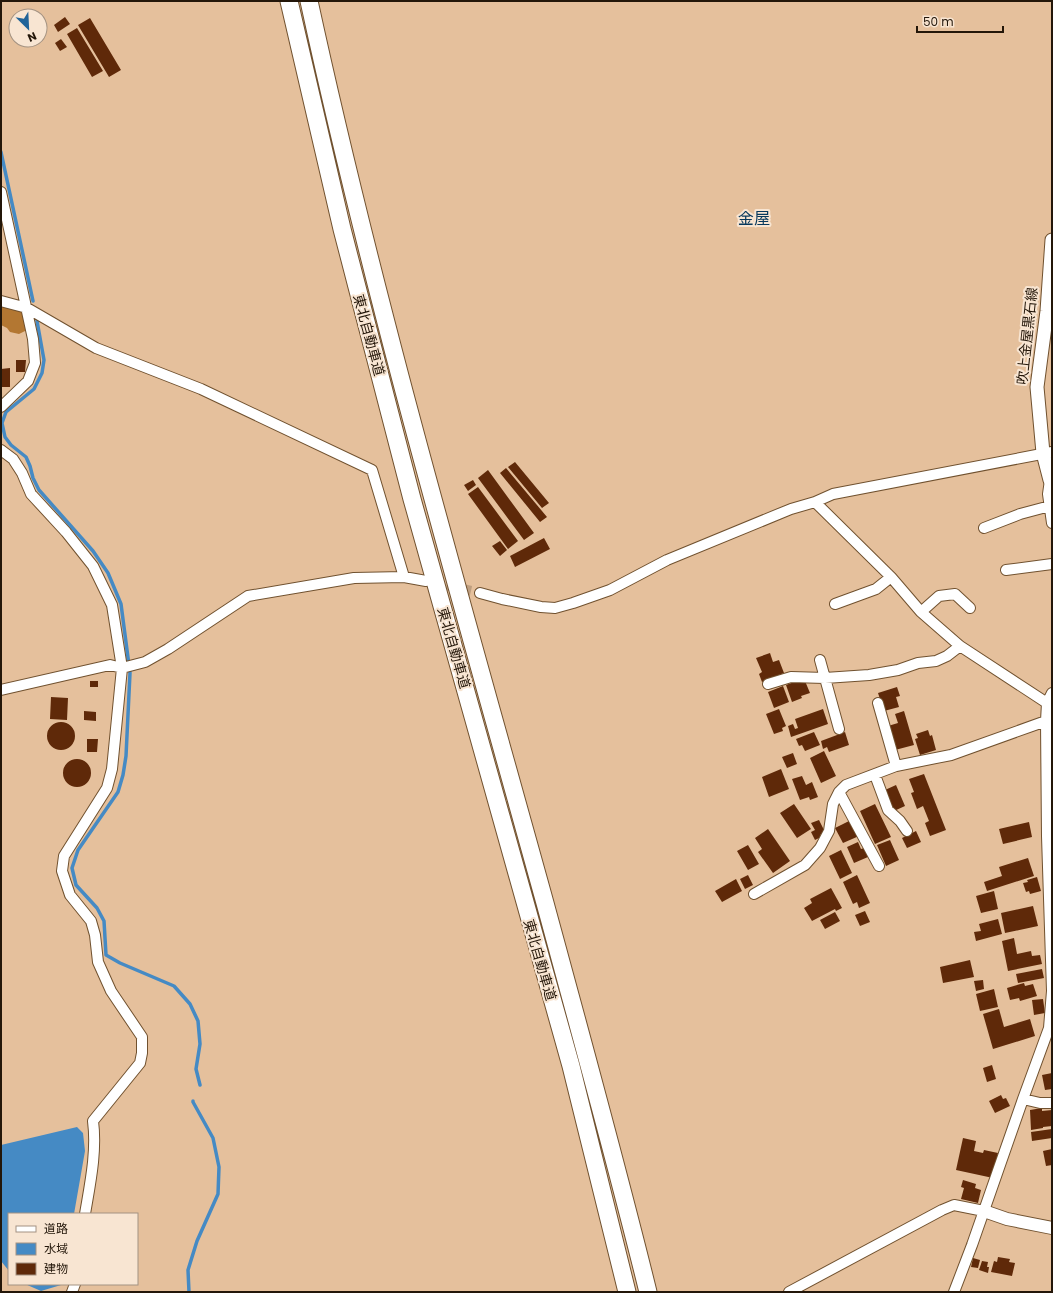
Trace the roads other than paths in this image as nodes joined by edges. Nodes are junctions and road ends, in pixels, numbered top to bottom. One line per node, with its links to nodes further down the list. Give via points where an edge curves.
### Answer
1 (288, 1): 46 (highway, 東北自動車道, via 342,229 412,499 571,1066)
2 (309, 1): 47 (highway, 東北自動車道, via 389,337 588,1061)
3 (1, 192): 6 (street)
4 (1052, 240): 9 (main road, 吹上金屋黒石線, via 1037,387)
5 (1, 301): 6 (street)
6 (27, 308): 7 (street, via 35,363 28,380); 17 (street, via 96,348 201,389 372,470)
7 (1, 407)
8 (1, 450): 26 (street, via 13,459 31,494 93,566 112,605)
9 (1048, 452): 10 (main road, 吹上金屋黒石線); 11 (street, via 833,494)
10 (1051, 480): 12 (street, via 1048,494)
11 (815, 502): 18 (street); 20 (street, via 791,509 667,560 610,590 555,608)
12 (1050, 506): 13 (street); 14 (street)
13 (1052, 524)
14 (984, 528)
15 (1052, 564): 16 (street)
16 (1006, 570)
17 (404, 577): 19 (street); 26 (street, via 354,578 248,596 168,650 145,662)
18 (891, 577): 21 (street, via 876,589); 23 (street)
19 (426, 581)
20 (480, 593)
21 (835, 604)
22 (970, 608): 23 (street, via 955,594 939,596)
23 (921, 612): 24 (street)
24 (960, 646): 27 (street, via 936,661 869,675); 32 (street)
25 (820, 660): 27 (street)
26 (126, 667): 29 (street, via 110,665); 44 (street, via 107,788 64,856 62,871 70,895 91,921 98,962 111,991 142,1037 140,1063 93,1121 93,1162)
27 (825, 678): 28 (street, via 791,677); 34 (street)
28 (768, 684)
29 (1, 690)
30 (1052, 693): 32 (street)
31 (878, 703): 35 (street)
32 (1047, 703): 33 (street)
33 (1046, 721): 35 (street, via 951,755); 41 (street, via 1052,991 1049,1028)
34 (839, 729)
35 (896, 766): 36 (street)
36 (875, 775): 37 (street, via 846,785); 38 (street, via 888,810)
37 (839, 792): 39 (street); 40 (street, via 833,804 829,831 820,848 805,865)
38 (907, 831)
39 (879, 866)
40 (754, 894)
41 (1023, 1099): 42 (street); 43 (street)
42 (1052, 1104)
43 (984, 1211): 45 (street); 48 (street, via 954,1205); 49 (street)
44 (85, 1213)
45 (1052, 1228)
46 (627, 1292)
47 (648, 1292)
48 (789, 1292)
49 (954, 1292)

